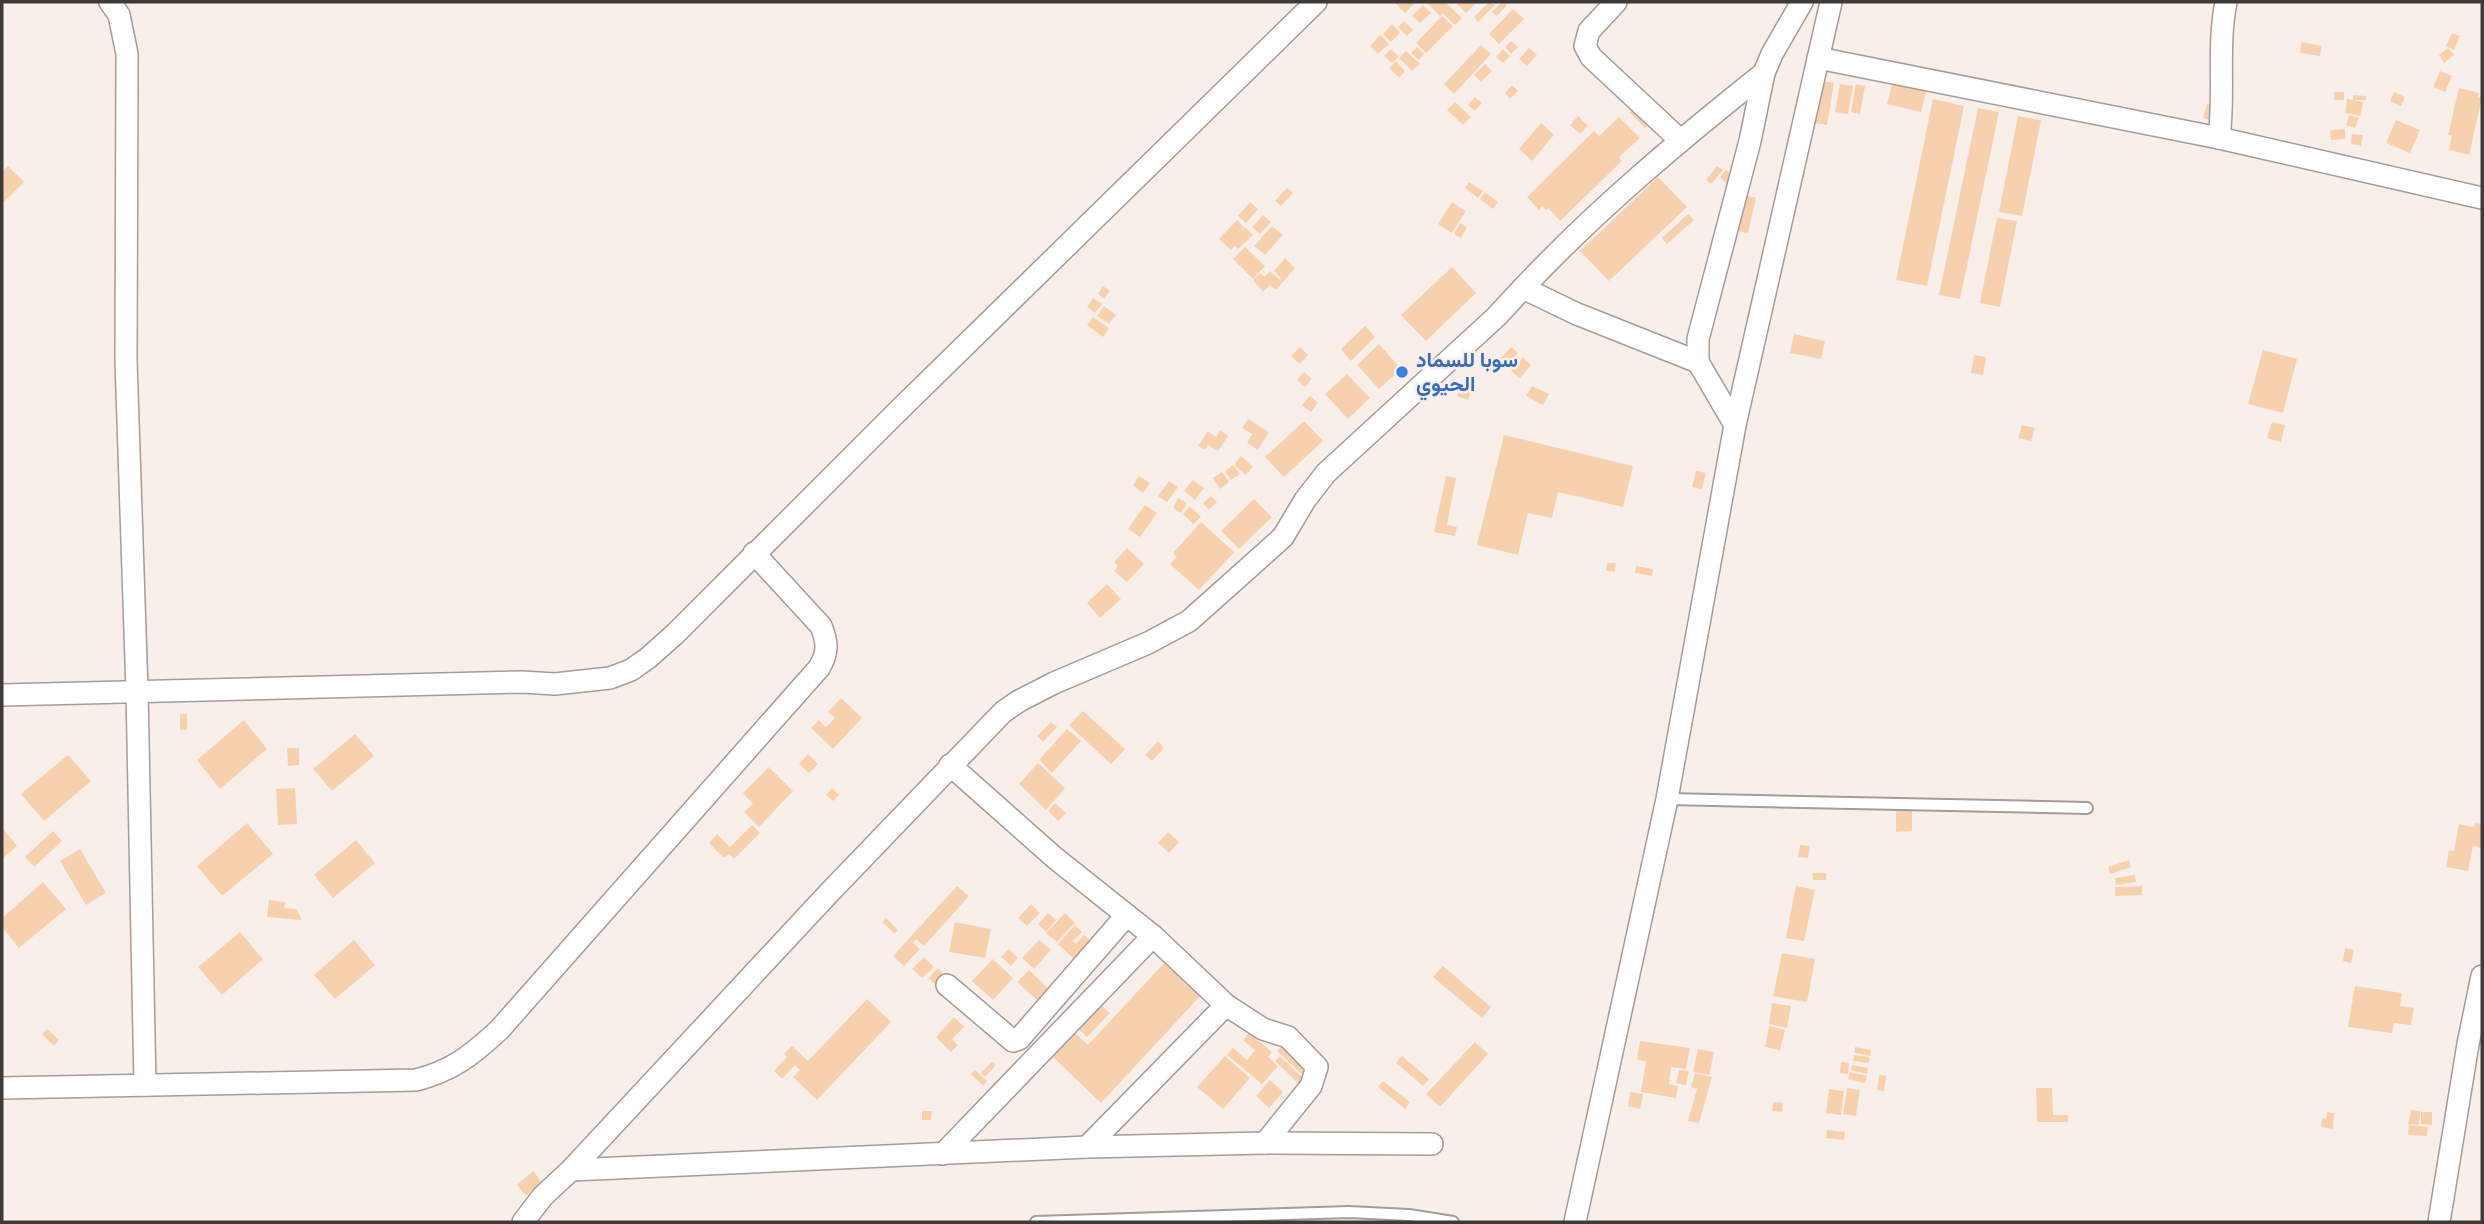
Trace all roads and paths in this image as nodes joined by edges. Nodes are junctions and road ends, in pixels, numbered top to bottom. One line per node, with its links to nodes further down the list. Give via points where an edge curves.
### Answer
1 (110, 2): 16 (street, via 119,15 127,54 126,361)
2 (1317, 2): 15 (street)
3 (1616, 2): 10 (street, via 1589,31 1585,46 1591,57)
4 (1802, 2): 8 (street)
5 (1831, 2): 7 (street)
6 (2226, 2): 9 (street)
7 (1818, 58): 9 (street); 14 (street)
8 (1764, 73): 10 (street); 13 (street, via 1698,339)
9 (2219, 138): 11 (street)
10 (1680, 140): 12 (street)
11 (2482, 198)
12 (1523, 288): 13 (street); 18 (street, via 1326,473 1283,537 1201,611 1148,643 1019,701)
13 (1698, 362): 14 (street)
14 (1735, 425): 19 (street)
15 (754, 553): 16 (street, via 657,650 631,670 610,678 555,684); 26 (street, via 821,626 827,655 483,1045 441,1074 416,1080)
16 (137, 691): 17 (street); 26 (street)
17 (2, 695)
18 (950, 765): 21 (street); 32 (street)
19 (1667, 799): 20 (lane); 36 (street)
20 (2087, 808)
21 (1126, 916): 22 (street); 24 (street, via 1019,1039 1013,1041)
22 (1153, 936): 25 (street); 31 (street)
23 (2482, 976): 37 (street)
24 (947, 985)
25 (1226, 1005): 28 (street, via 1264,1029 1287,1037 1317,1067 1311,1086); 30 (street)
26 (145, 1085): 27 (street)
27 (2, 1088)
28 (1265, 1143): 29 (street); 30 (street)
29 (1432, 1144)
30 (1087, 1147): 31 (street)
31 (943, 1154): 32 (street)
32 (571, 1170): 33 (street)
33 (523, 1222)
34 (1035, 1222): 35 (lane, via 1336,1213 1409,1215)
35 (1453, 1222)
36 (1575, 1222)
37 (2439, 1222)

